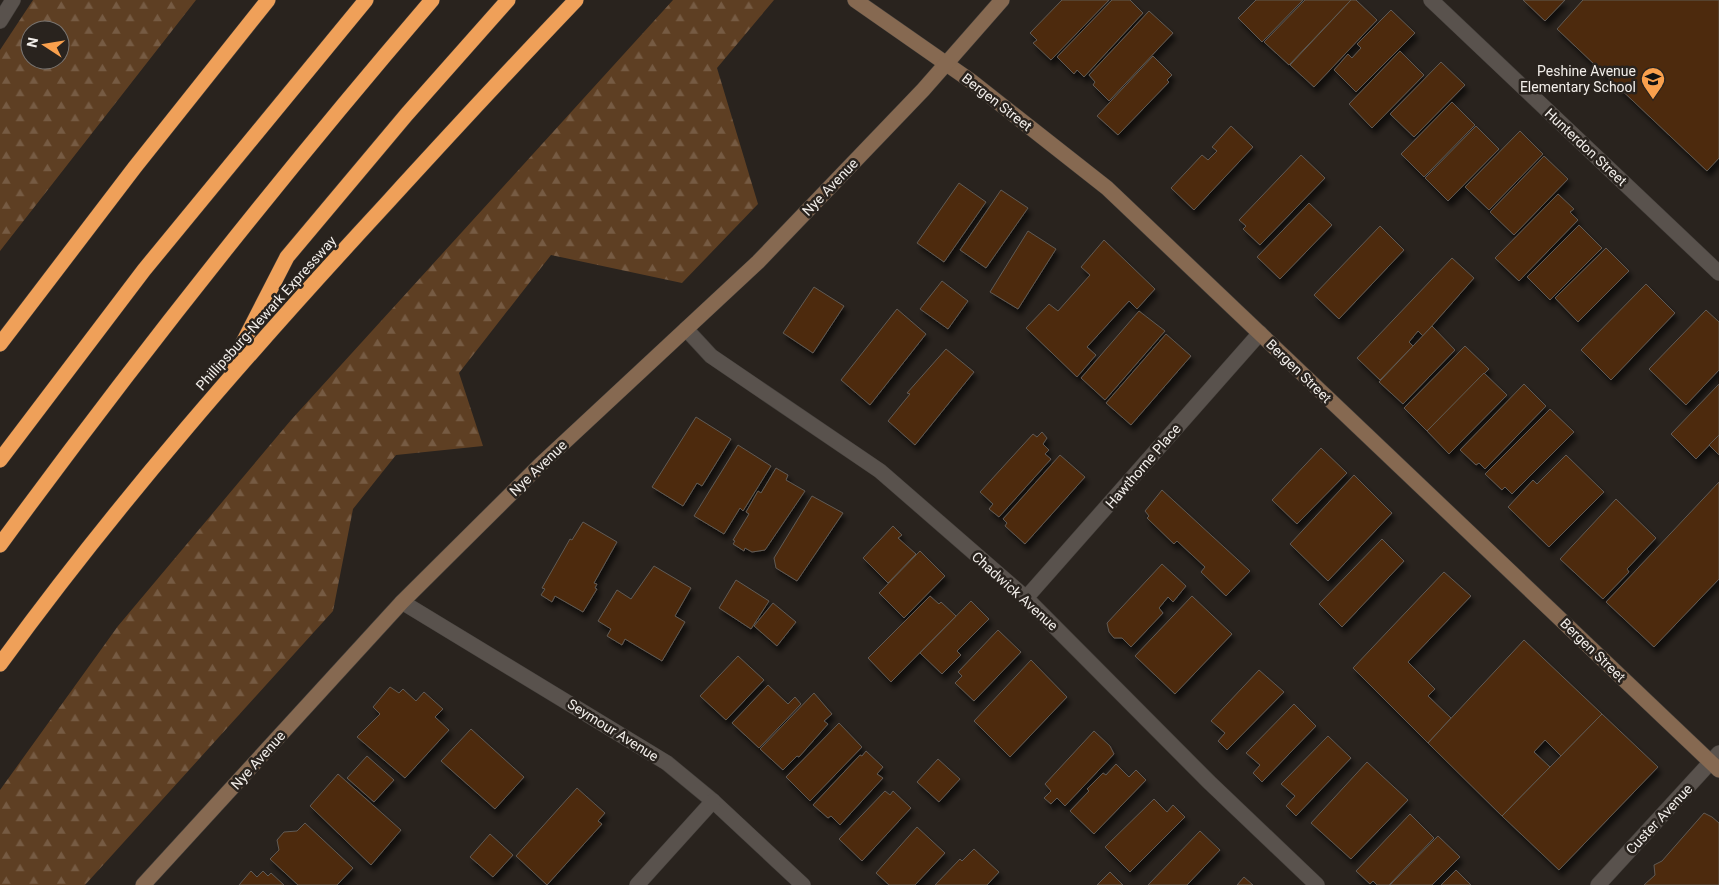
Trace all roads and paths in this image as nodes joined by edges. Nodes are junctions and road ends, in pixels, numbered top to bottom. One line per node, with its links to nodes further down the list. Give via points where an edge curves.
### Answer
1 (13, 0): 10 (street)
2 (268, 0): 15 (highway)
3 (366, 0): 17 (highway, via 144,270)
4 (432, 0): 18 (highway, via 320,132 172,317)
5 (508, 0): 16 (highway, via 287,257)
6 (576, 0): 16 (highway, Phillipsburg-Newark Expressway, via 466,116)
7 (855, 0): 11 (street, Bergen Street)
8 (1002, 0): 11 (street, Nye Avenue)
9 (1431, 0): 12 (street, Hunterdon Street)
10 (0, 21)
11 (946, 63): 13 (street, Nye Avenue, via 758,262); 14 (street, Bergen Street, via 1107,188)
12 (1719, 273)
13 (686, 329): 19 (street, Chadwick Avenue, via 711,356 880,471); 20 (street, Nye Avenue, via 541,464)
14 (1260, 333): 19 (street, Hawthorne Place); 22 (street, Bergen Street)
15 (0, 344)
16 (221, 388): 21 (highway, Phillipsburg-Newark Expressway, via 100,534)
17 (0, 460)
18 (0, 545)
19 (1026, 598): 27 (street, Chadwick Avenue, via 1209,782)
20 (402, 602): 23 (street, Seymour Avenue, via 667,763); 24 (street, Nye Avenue)
21 (0, 664)
22 (1716, 762): 28 (street, Custer Avenue)
23 (713, 801): 25 (street); 26 (street, Seymour Avenue)
24 (143, 885)
25 (637, 885)
26 (803, 885)
27 (1318, 885)
28 (1598, 885)

